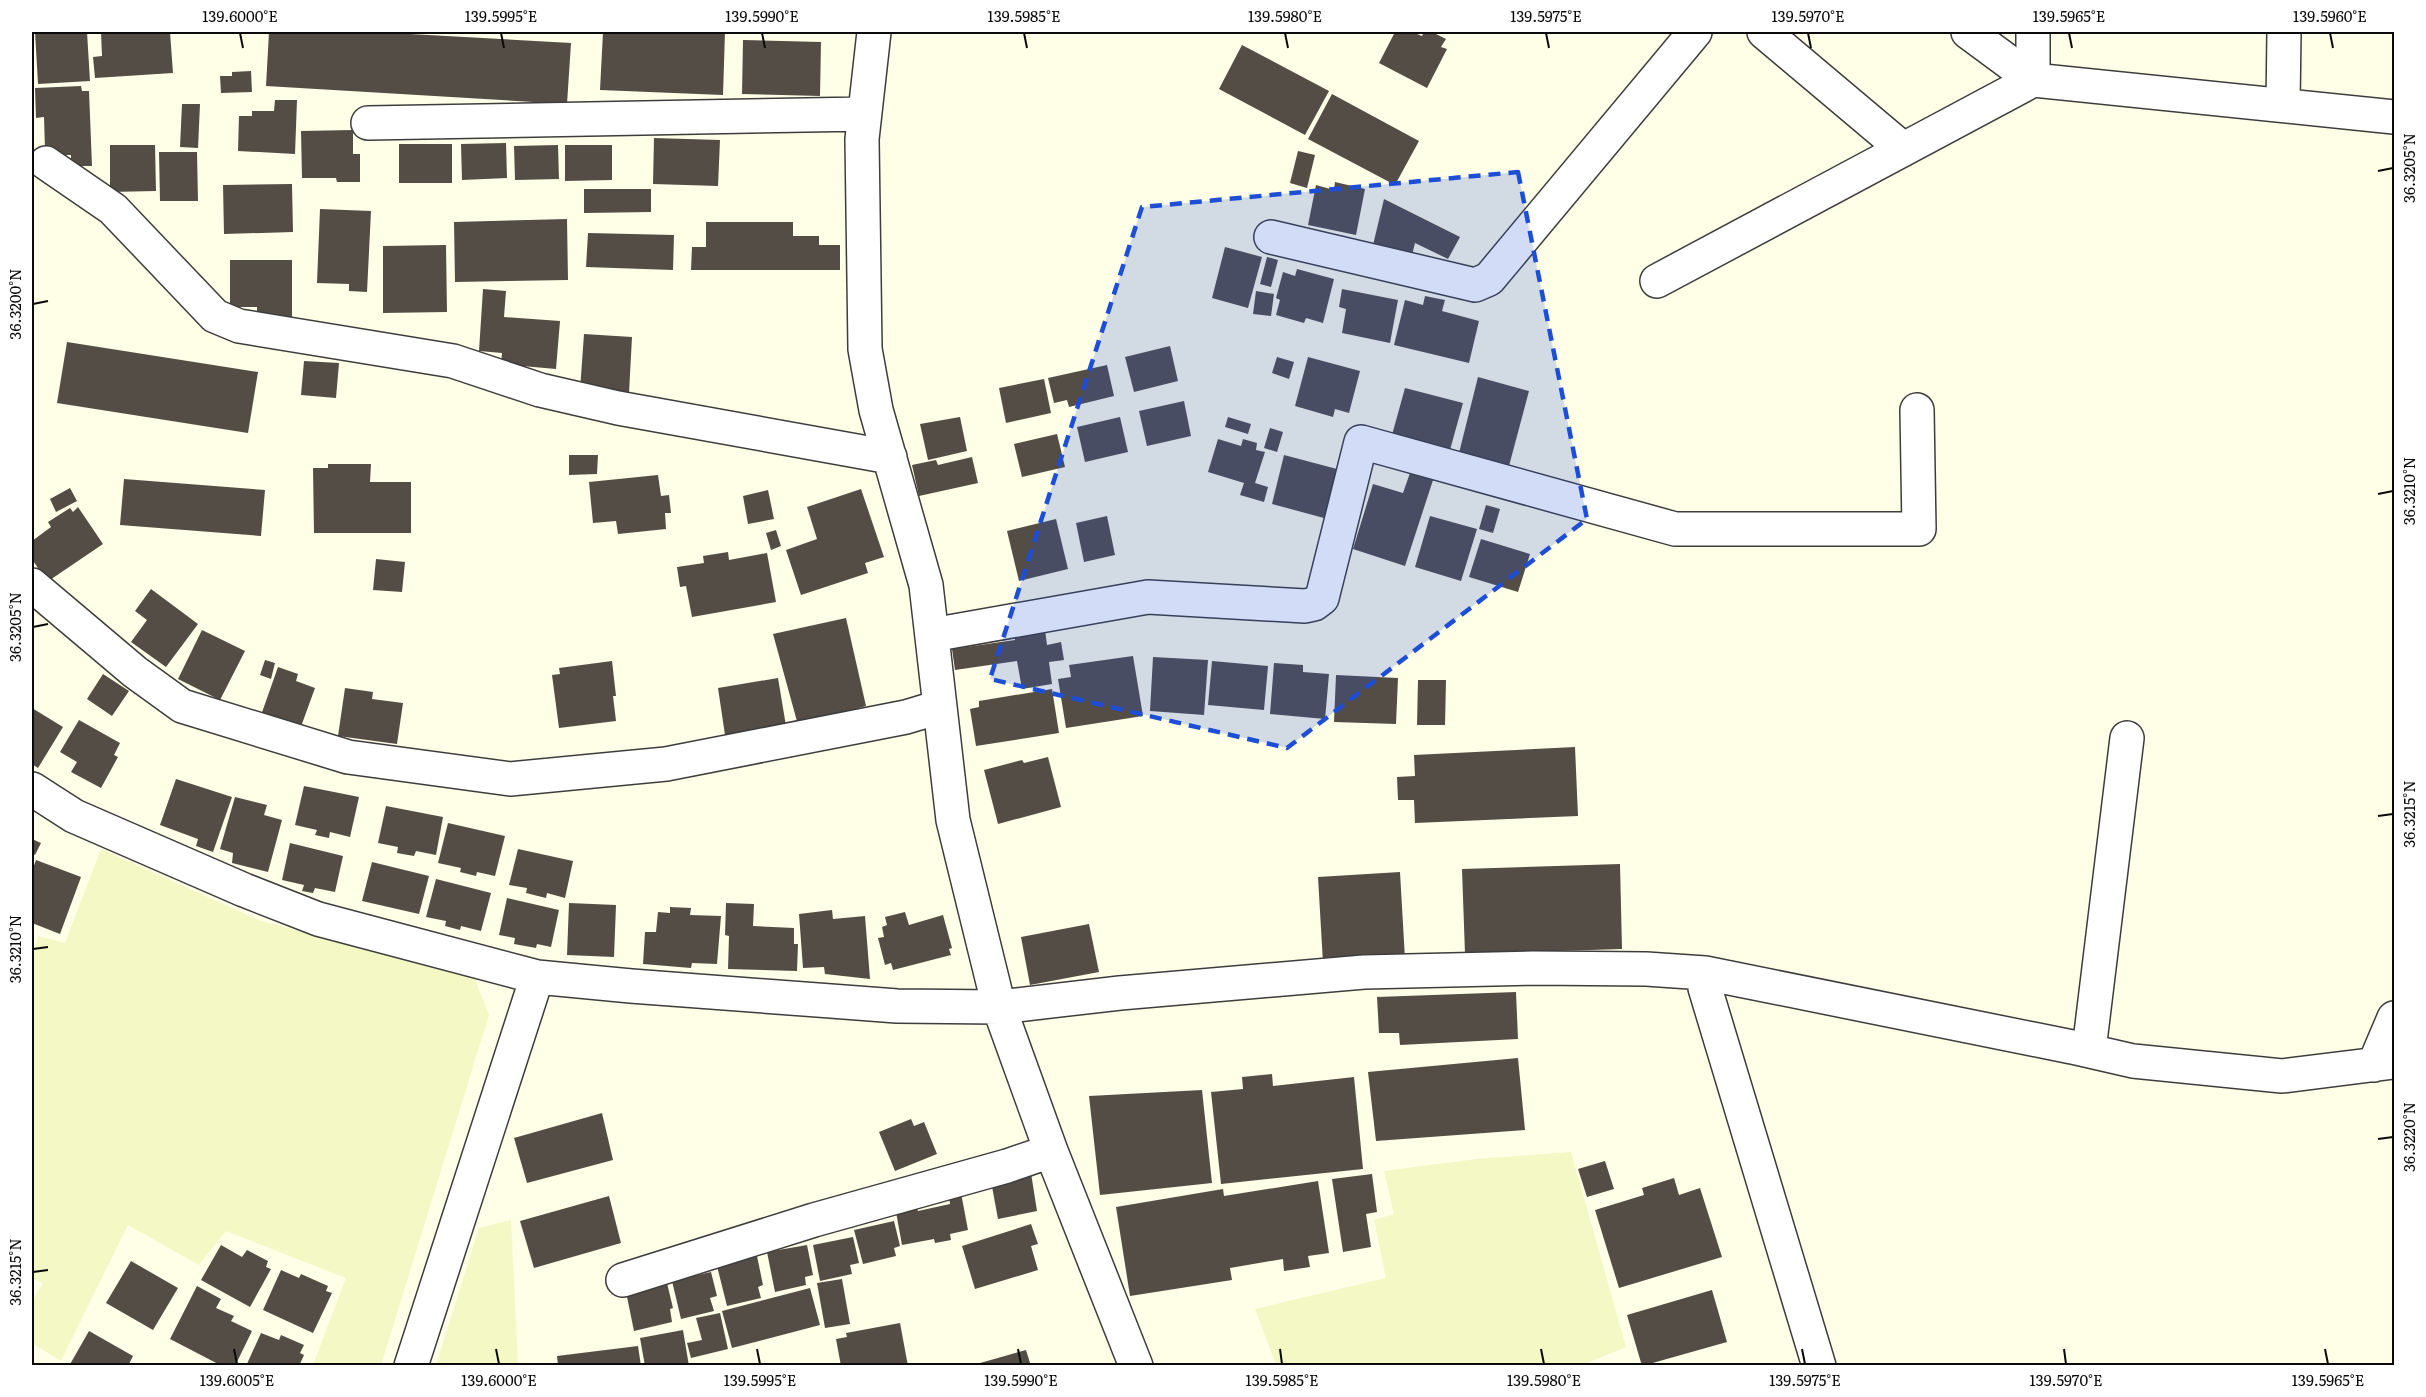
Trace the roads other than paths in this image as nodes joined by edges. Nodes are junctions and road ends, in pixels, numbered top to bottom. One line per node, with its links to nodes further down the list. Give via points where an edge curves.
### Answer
1 (874, 32): 9 (street)
2 (1695, 32): 14 (street, via 1489,279 1475,285)
3 (1764, 32): 12 (street)
4 (1968, 32): 7 (street)
5 (2033, 32): 7 (street)
6 (2284, 32): 8 (street)
7 (2033, 80): 8 (street); 12 (street)
8 (2283, 105): 10 (street)
9 (864, 114): 11 (street); 17 (street, via 865,349 876,410)
10 (2394, 117)
11 (368, 123)
12 (1903, 149): 15 (street)
13 (46, 163): 17 (street, via 113,209 215,316 239,326 453,361 540,390 618,408)
14 (1271, 237)
15 (1657, 280)
16 (1917, 410): 19 (street, via 1919,529 1675,530 1361,442 1322,598 1314,604 1148,597)
17 (890, 457): 19 (street, via 926,585)
18 (32, 585): 20 (street, via 135,672 182,706 348,757 510,779 666,764 906,717)
19 (932, 634): 20 (street)
20 (939, 707): 25 (street, via 953,820)
21 (2127, 738): 27 (street)
22 (32, 789): 24 (street, via 74,816 308,915)
23 (1705, 973): 25 (street, via 1533,968 1364,972); 27 (street); 33 (street, via 1705,988)
24 (537, 977): 25 (street, via 897,1006); 31 (street)
25 (999, 1006): 29 (street)
26 (2394, 1018): 28 (street)
27 (2089, 1050): 28 (street, via 2133,1061 2282,1076)
28 (2384, 1064)
29 (1051, 1151): 30 (street); 32 (street)
30 (623, 1280)
31 (411, 1365)
32 (1136, 1365)
33 (1819, 1365)

